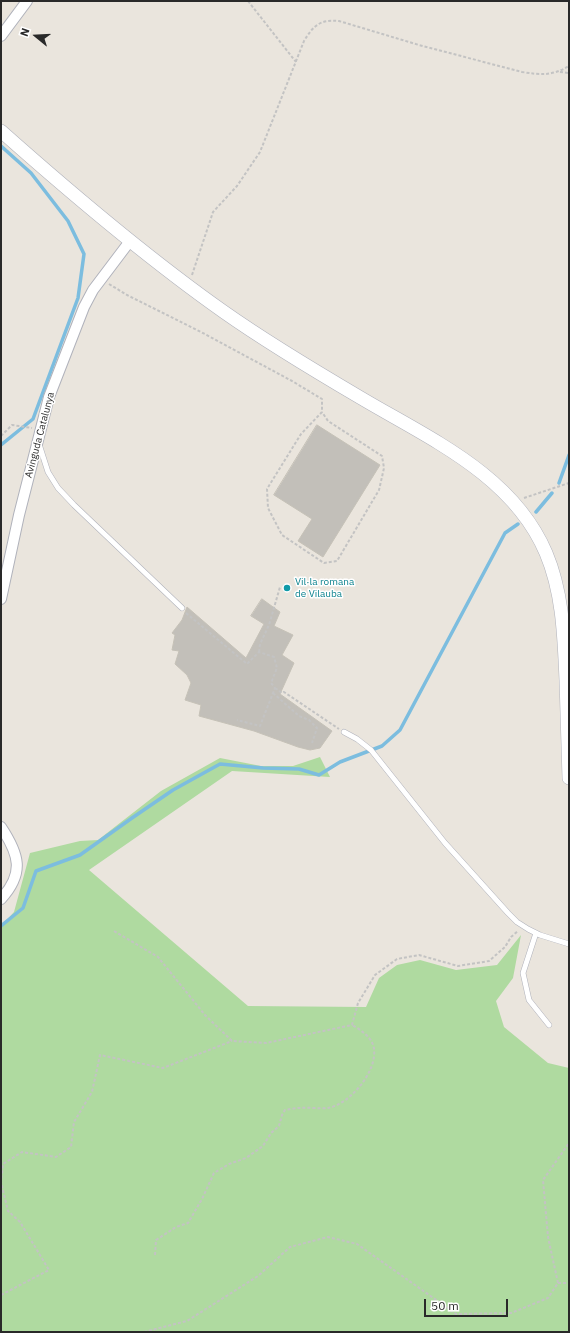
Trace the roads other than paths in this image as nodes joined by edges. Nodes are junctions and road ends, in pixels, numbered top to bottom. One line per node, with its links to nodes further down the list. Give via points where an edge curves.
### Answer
1 (27, 1): 2 (street)
2 (1, 36)
3 (1, 131): 4 (street)
4 (130, 241): 5 (street, Avinguda Catalunya, via 93,290 84,307 49,397); 9 (street, via 186,285 252,331 455,453 490,478 514,502 532,526 546,552 559,596 564,644)
5 (38, 441): 6 (street, Avinguda Catalunya); 7 (lane, via 48,472 58,488)
6 (1, 599)
7 (182, 608)
8 (344, 732): 12 (lane, via 371,750 445,843 503,908 517,922)
9 (569, 778)
10 (1, 827): 11 (street, via 17,858 17,868 12,885)
11 (1, 899)
12 (536, 933): 13 (lane); 14 (lane, via 524,973 529,1000)
13 (569, 944)
14 (549, 1025)

